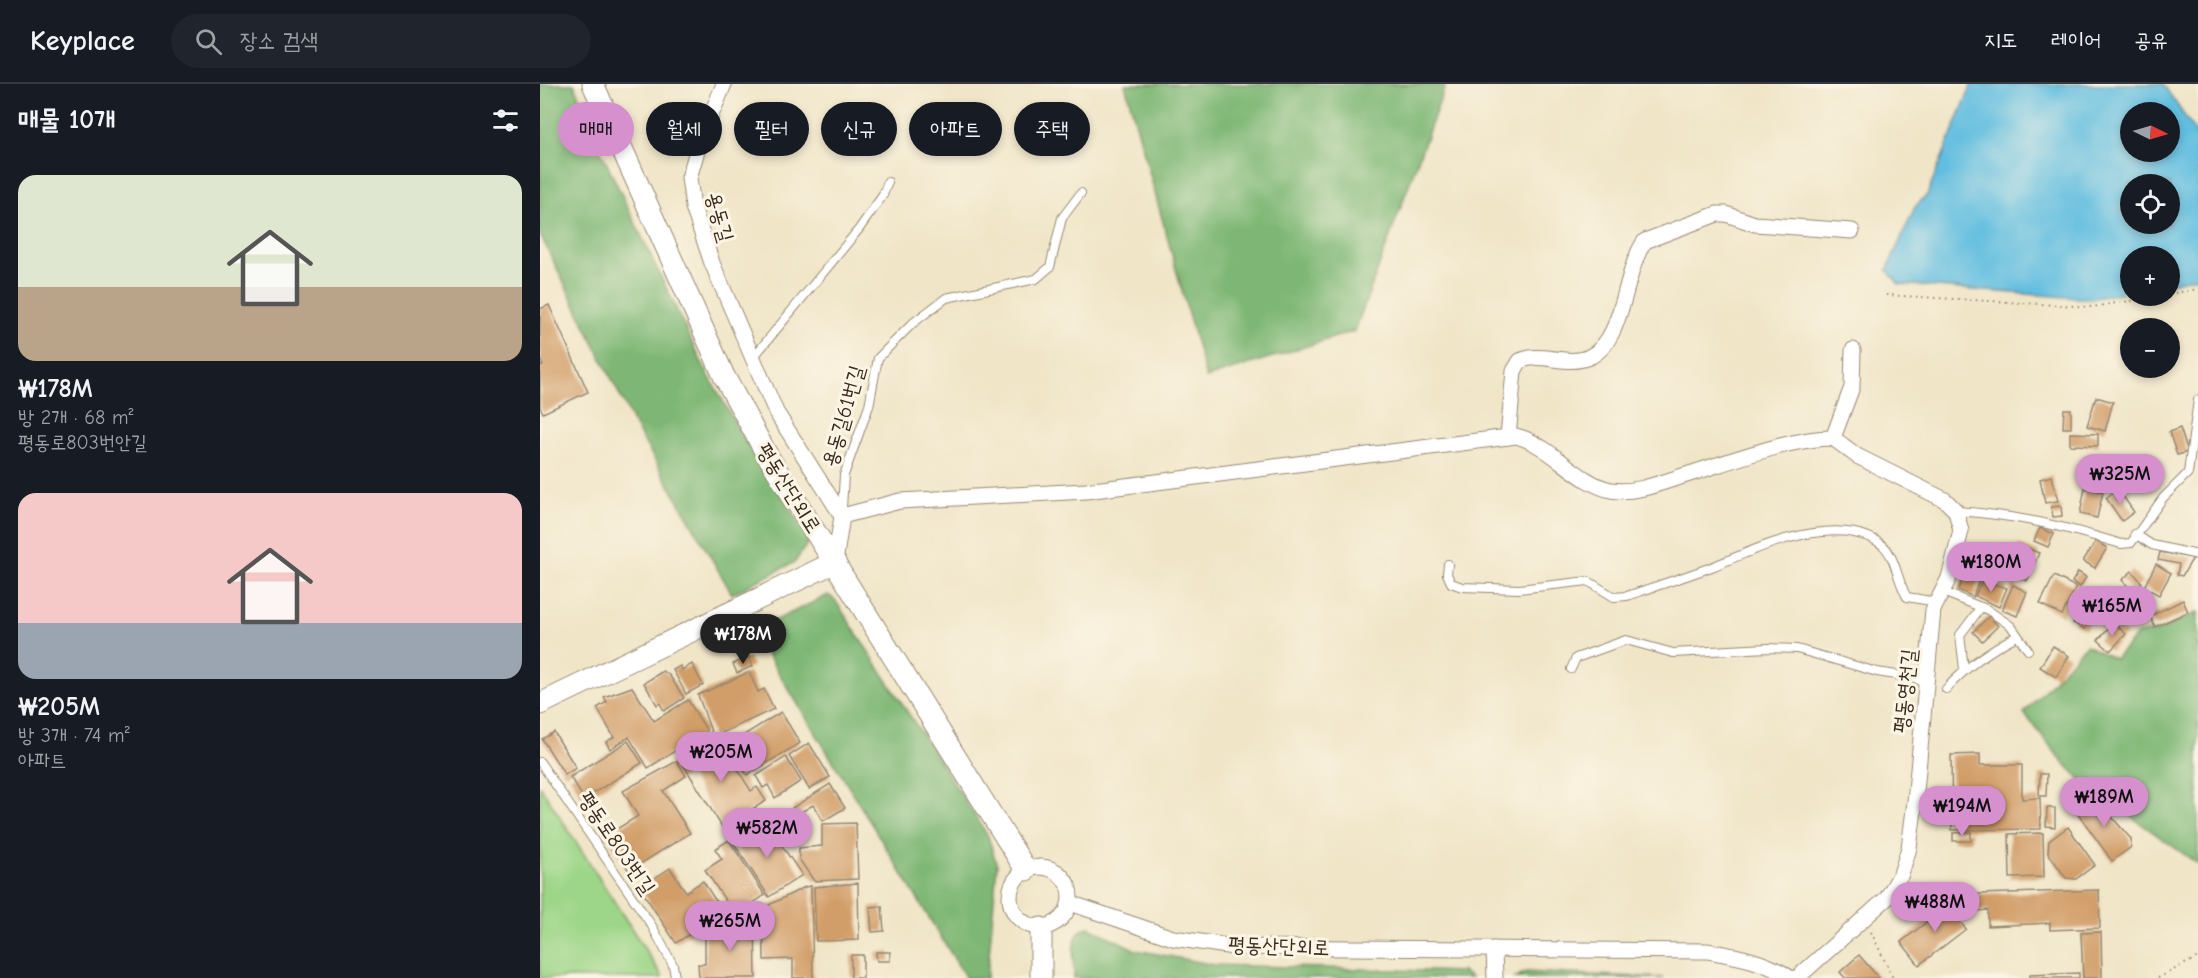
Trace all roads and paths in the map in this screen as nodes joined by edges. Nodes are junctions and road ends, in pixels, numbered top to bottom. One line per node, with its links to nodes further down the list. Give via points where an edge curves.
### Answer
1 (593, 84): 19 (street, 평동산단외로, via 724,376 766,453)
2 (724, 84): 11 (street, 용동길, via 689,178 693,207 712,263)
3 (888, 182): 11 (lane, via 859,229)
4 (1081, 193): 16 (lane, 용동길61번길, via 1062,218 1050,267 1036,279 946,298 913,323 878,358 869,406 844,475)
5 (1852, 231): 13 (street, via 1755,224 1717,214 1645,241 1613,330 1599,351 1581,360 1520,361 1513,378)
6 (2198, 289): 7 (path)
7 (2180, 292)
8 (1886, 295): 9 (path, via 2092,307)
9 (2120, 303)
10 (1852, 350): 14 (street, via 1852,387)
11 (752, 360): 16 (street, 용동길, via 776,412)
12 (2198, 400): 17 (lane, via 2188,473)
13 (1508, 437): 14 (street, via 1524,438 1599,486 1621,491 1820,438); 16 (street, via 1109,488 900,501)
14 (1833, 438): 15 (street, via 1857,456 1945,500)
15 (1956, 511): 17 (lane, via 2026,518 2121,544 2131,543); 21 (street, 평동영천길, via 1961,531)
16 (842, 516): 19 (street)
17 (2135, 534): 18 (lane, via 2152,545)
18 (2198, 555)
19 (835, 562): 29 (street); 31 (street, 평동산단외로)
20 (1448, 564): 21 (lane, via 1451,583 1462,587 1545,588 1588,580 1614,597 1627,596 1778,543 1822,532 1846,532 1882,544 1907,597)
21 (1940, 597): 22 (lane); 27 (street, 평동영천길, via 1934,610)
22 (1982, 607): 23 (lane, via 2011,626); 26 (lane, via 1960,635)
23 (2017, 636): 24 (lane); 26 (lane)
24 (2028, 650)
25 (1571, 669): 27 (lane, via 1576,658 1626,640 1673,653 1797,649 1877,672 1916,678)
26 (1964, 669): 28 (lane)
27 (1927, 687): 33 (street, 평동영천길, via 1909,848 1901,874 1887,898)
28 (1946, 689)
29 (540, 704)
30 (540, 762): 37 (lane, 평동로803번길, via 652,926 673,965)
31 (1026, 870): 32 (street, via 1045,867 1062,875 1068,883); 34 (street, via 1013,884 1010,903 1021,921)
32 (1070, 903): 34 (street, via 1060,920); 35 (street, 평동산단외로, via 1173,938 1234,947)
33 (1873, 909): 41 (street, 평동영천길); 42 (path, via 1874,942)
34 (1041, 928): 38 (street)
35 (1494, 949): 39 (street); 40 (street, 평동산단외로, via 1707,951 1739,956 1777,969)
36 (2198, 957): 43 (path)
37 (675, 978)
38 (1041, 978)
39 (1495, 978)
40 (1790, 978)
41 (1797, 978)
42 (1893, 978)
43 (2158, 978)

